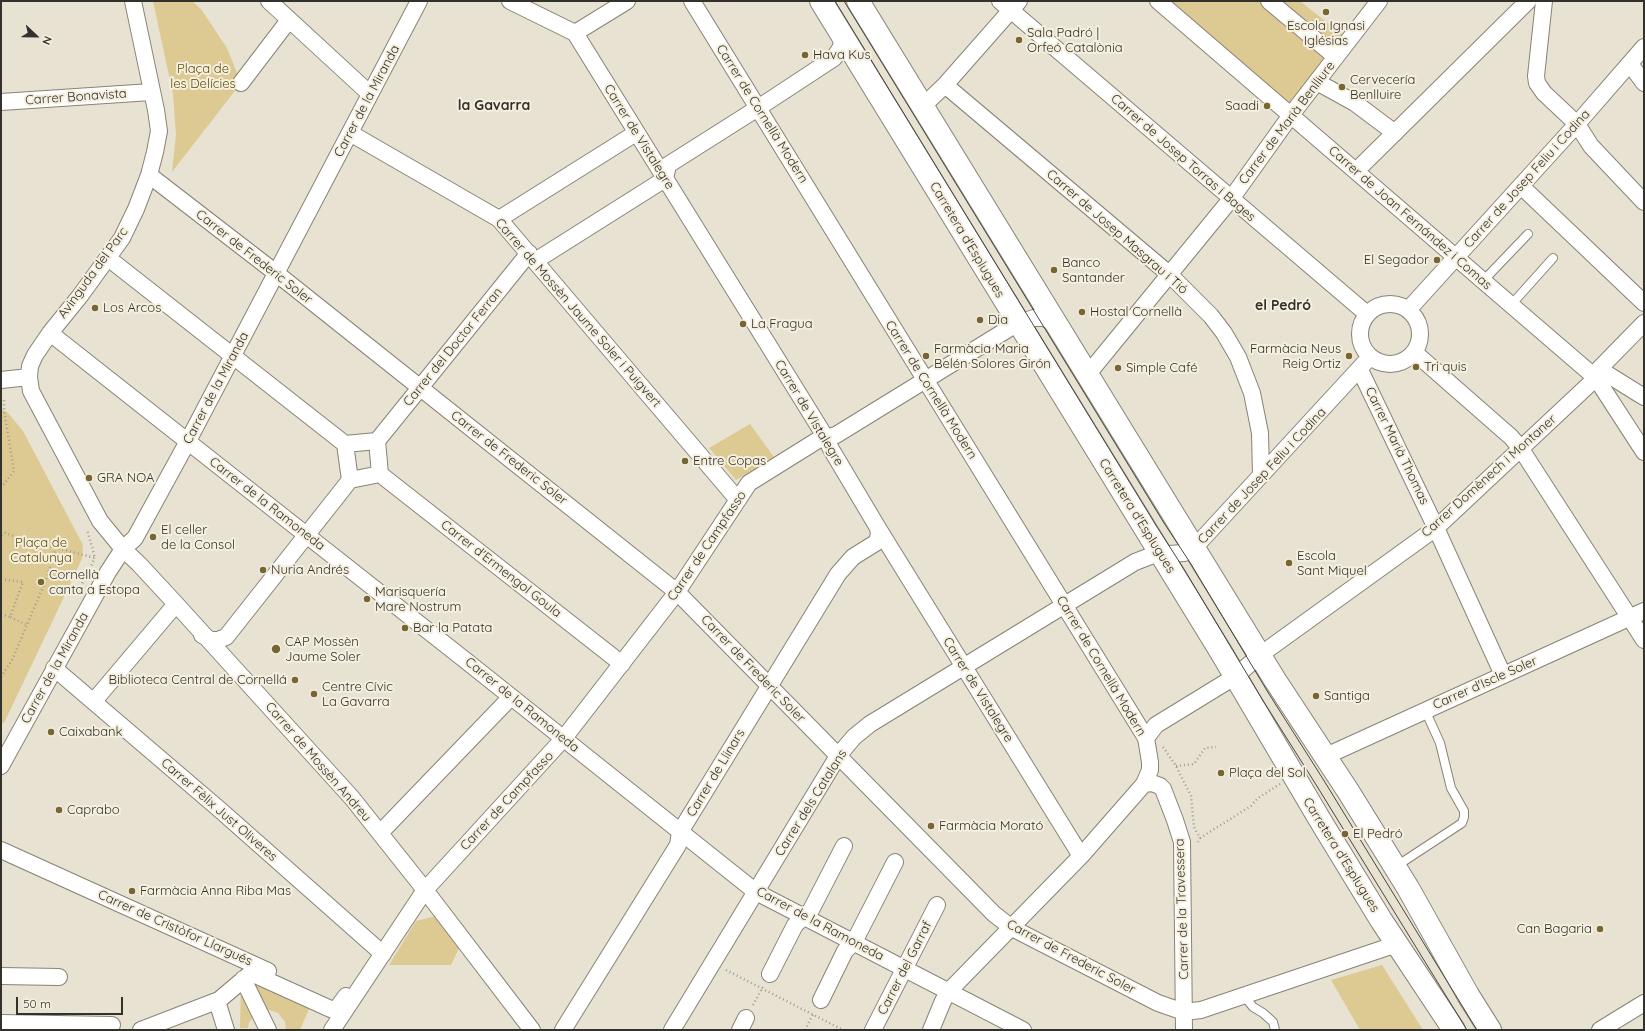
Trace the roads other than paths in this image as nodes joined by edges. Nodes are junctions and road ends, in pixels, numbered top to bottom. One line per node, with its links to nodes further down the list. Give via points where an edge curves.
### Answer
1 (133, 1): 25 (street, Avinguda del Parc)
2 (269, 1): 15 (street)
3 (419, 1): 26 (street, Carrer de la Miranda)
4 (510, 1): 17 (street)
5 (627, 1): 17 (street)
6 (692, 1): 29 (street, Carrer de Cornellà Modern)
7 (821, 1): 16 (street, Carretera d'Esplugues)
8 (858, 1): 28 (street)
9 (1158, 1): 30 (street, Carrer de Joan Fernández i Comas)
10 (1269, 1): 19 (street)
11 (1379, 1): 19 (street, Carrer de Marià Benlliure)
12 (1528, 1): 34 (street)
13 (1544, 1): 31 (street, via 1537,83)
14 (1010, 4): 24 (street); 39 (street, Carrer de Josep Torras i Bages)
15 (289, 20): 22 (street); 26 (street)
16 (841, 32): 29 (street, via 842,43 837,55); 54 (street, Carretera d'Esplugues)
17 (575, 33): 33 (street, Carrer de Vistalegre)
18 (1644, 47): 20 (street, Carrer de Josep Feliu i Codina)
19 (1336, 58): 21 (street, Carrer de Marià Benlliure)
20 (1630, 64): 23 (street); 31 (street, Carrer de Josep Feliu i Codina)
21 (1317, 82): 30 (street, Carrer de Marià Benlliure); 34 (street, via 1355,103)
22 (241, 83)
23 (1644, 83)
24 (945, 85): 28 (street); 48 (street, Carrer de Josep Masgrau i Tió)
25 (151, 92): 27 (street, Carrer Bonavista); 36 (street, Avinguda del Parc, via 159,131)
26 (370, 94): 32 (street, Carrer de la Miranda)
27 (1, 102)
28 (923, 106): 56 (street)
29 (758, 108): 37 (street, via 668,165); 65 (street, Carrer de Cornellà Modern)
30 (1291, 115): 35 (street, Carrer de Joan Fernández i Comas); 39 (street, Carrer de Marià Benlliure)
31 (1577, 124): 38 (street, Carrer de Josep Feliu i Codina); 40 (street, via 1591,146)
32 (350, 133): 41 (street, Carrer de Mossèn Jaume Soler i Puigvert); 47 (street, Carrer de la Miranda)
33 (636, 133): 37 (street, Carrer de Vistalegre); 41 (street)
34 (1395, 133): 35 (street)
35 (1356, 171): 45 (street, Carrer de Joan Fernández i Comas)
36 (149, 175): 44 (street, Avinguda del Parc, via 136,210 122,238); 47 (street, Carrer de Frederic Soler)
37 (665, 179): 43 (street, Carrer del Doctor Ferran); 68 (street, Carrer de Vistalegre)
38 (1521, 186): 45 (street, Carrer de Josep Feliu i Codina); 50 (street)
39 (1231, 199): 48 (street, Carrer de Marià Benlliure); 53 (street, Carrer de Josep Torras i Bages)
40 (1644, 202)
41 (499, 219): 43 (street, Carrer de Mossèn Jaume Soler i Puigvert)
42 (1528, 234): 49 (lane)
43 (532, 257): 66 (street, Carrer del Doctor Ferran); 77 (street, Carrer de Mossèn Jaume Soler i Puigvert)
44 (108, 258): 57 (street, Avinguda del Parc); 59 (street)
45 (1456, 258): 49 (street, Carrer de Joan Fernández i Comas); 52 (street, Carrer de Josep Feliu i Codina)
46 (1553, 258): 51 (lane)
47 (276, 273): 59 (street, Carrer de la Miranda); 66 (street, Carrer de Frederic Soler)
48 (1170, 274): 61 (street, Carrer de Marià Benlliure); 75 (street, Carrer de Josep Masgrau i Tió, via 1211,316 1238,358 1252,393 1260,433)
49 (1483, 281): 51 (street, Carrer de Joan Fernández i Comas)
50 (1644, 303)
51 (1511, 305): 62 (street, Carrer de Joan Fernández i Comas)
52 (1408, 310): 53 (street, via 1401,306 1385,304 1377,306); 58 (street, via 1419,324 1419,342)
53 (1367, 314): 60 (street, via 1360,325 1359,334 1365,351)
54 (1018, 323): 56 (street, Carrer de Campfasso, via 1043,318); 65 (street, Carrer de Campfasso); 83 (street, Carretera d'Esplugues)
55 (1644, 323): 62 (street, Carrer Domènech i Montaner)
56 (1060, 330): 61 (street)
57 (50, 333): 63 (street, Avinguda del Parc, via 35,355); 69 (street, Carrer de la Ramoneda)
58 (1414, 352): 60 (street, via 1410,357 1395,364); 72 (street, via 1511,437)
59 (233, 355): 69 (street, Carrer de la Miranda); 71 (street)
60 (1365, 364): 75 (street, Carrer de Josep Feliu i Codina); 79 (street, Carrer Marià Thomas)
61 (1088, 374): 81 (street)
62 (1597, 374): 67 (street); 72 (street, Carrer Domènech i Montaner); 73 (street, Carrer de Joan Fernández i Comas)
63 (29, 377): 64 (street); 82 (street, Carrer de Mossèn Andreu, via 37,402 79,484 100,521)
64 (1, 380)
65 (924, 380): 68 (street, Carrer de Campfasso, via 836,435); 87 (street, Carrer de Cornellà Modern)
66 (420, 388): 70 (street, Carrer del Doctor Ferran); 85 (street, Carrer de Frederic Soler)
67 (1644, 397)
68 (826, 438): 77 (street, Carrer de Campfasso, via 818,440 756,477); 78 (street, Carrer de Vistalegre)
69 (188, 441): 80 (street, Carrer de la Ramoneda); 82 (street, Carrer de la Miranda, via 135,538)
70 (377, 441): 71 (street); 74 (street)
71 (345, 444): 76 (street)
72 (1521, 449): 79 (street, Carrer Domènech i Montaner); 88 (street)
73 (1644, 452)
74 (380, 474): 76 (street); 92 (street, Carrer d'Ermengol Goula)
75 (1261, 475): 81 (street, Carrer de Josep Feliu i Codina)
76 (350, 480): 80 (street)
77 (738, 500): 85 (street, Carrer de Campfasso)
78 (878, 528): 93 (street, Carrer de Vistalegre); 97 (street, Carrer de Llinars, via 877,542 853,557 838,574)
79 (1436, 528): 91 (street, Carrer Domènech i Montaner); 95 (street, Carrer Marià Thomas)
80 (306, 535): 89 (street, via 226,637 211,640); 98 (street, Carrer de la Ramoneda)
81 (1194, 548): 83 (street, Carrer de Josep Feliu i Codina, via 1184,553); 91 (street)
82 (123, 549): 86 (street, Carrer de Mossèn Andreu); 94 (street, Carrer de la Miranda)
83 (1161, 554): 84 (street, Carrer de Josep Feliu i Codina); 96 (street, Carretera d'Esplugues)
84 (1135, 562): 87 (street, Carrer dels Catalans)
85 (677, 592): 92 (street, Carrer de Campfasso); 97 (street, Carrer de Frederic Soler)
86 (176, 604): 89 (street, Carrer de Mossèn Andreu); 99 (street)
87 (1064, 605): 93 (street, Carrer dels Catalans); 102 (street, Carrer de Cornellà Modern)
88 (1638, 615): 90 (street); 95 (street, Carrer d'Iscle Soler)
89 (202, 634): 108 (street, Carrer de Mossèn Andreu, via 282,719)
90 (1644, 640)
91 (1260, 656): 96 (street); 104 (street)
92 (622, 664): 101 (street, Carrer de Campfasso)
93 (964, 666): 103 (street, Carrer dels Catalans, via 870,724 844,747); 111 (street, Carrer de Vistalegre)
94 (54, 668): 99 (street, Carrer Fèlix Just Oliveres); 105 (street, Carrer de la Miranda)
95 (1503, 674): 100 (street, Carrer d'Iscle Soler)
96 (1236, 676): 102 (street, via 1156,725); 120 (street, Carretera d'Esplugues, via 1302,791)
97 (769, 686): 103 (street, Carrer de Frederic Soler); 107 (street, Carrer de Llinars)
98 (511, 697): 101 (street, Carrer de la Ramoneda); 108 (street)
99 (94, 702): 121 (street, Carrer Fèlix Just Oliveres)
100 (1425, 710): 104 (street, Carrer d'Iscle Soler); 113 (lane, via 1440,743 1451,788 1464,811 1464,817 1462,823)
101 (564, 738): 107 (street, Carrer de la Ramoneda); 114 (street, Carrer de Campfasso)
102 (1146, 738): 106 (street, Carrer de Cornellà Modern, via 1150,770)
103 (838, 756): 115 (street, Carrer dels Catalans); 118 (street, Carrer de Frederic Soler, via 994,914)
104 (1326, 756): 113 (street)
105 (1, 766)
106 (1144, 784): 111 (street); 133 (street, Carrer de la Travessera, via 1152,783 1163,789 1182,842)
107 (680, 832): 115 (street, Carrer de la Ramoneda); 142 (street, Carrer de Llinars, via 678,845)
108 (380, 833): 114 (street, Carrer de Mossèn Andreu)
109 (844, 846): 117 (street, via 810,910)
110 (1, 850): 132 (street, Carrer de Cristòfor Llargués)
111 (1081, 856): 118 (street)
112 (895, 862): 119 (street)
113 (1395, 867): 150 (street)
114 (425, 891): 121 (street, Carrer de Campfasso); 141 (street, Carrer de Mossèn Andreu)
115 (756, 892): 117 (street, Carrer de la Ramoneda); 143 (street, Carrer dels Catalans)
116 (937, 905): 122 (street, Carrer del Garraf)
117 (803, 916): 119 (street, Carrer de la Ramoneda); 123 (street, via 795,925)
118 (1012, 928): 127 (street); 133 (street, Carrer de Frederic Soler, via 1158,1003)
119 (854, 942): 122 (street, Carrer de la Ramoneda); 129 (street, via 845,951)
120 (1397, 944): 128 (street, Carrer de Frederic Soler); 149 (street, Carretera d'Esplugues)
121 (380, 952): 132 (street)
122 (905, 968): 127 (street, Carrer de la Ramoneda); 144 (street, Carrer del Garraf)
123 (770, 974)
124 (1, 976): 125 (street)
125 (59, 977)
126 (244, 979): 130 (street); 132 (street, via 251,973); 138 (street)
127 (949, 991): 145 (street); 146 (street, Carrer de la Ramoneda)
128 (1244, 996): 133 (street, Carrer de Frederic Soler, via 1201,1010); 148 (lane, via 1272,1022)
129 (821, 1000)
130 (216, 1001): 136 (street); 137 (street)
131 (1644, 1003): 151 (street)
132 (341, 1007): 139 (street); 140 (street)
133 (1184, 1012): 147 (street, Carrer de la Travessera)
134 (1, 1023): 135 (street)
135 (112, 1025)
136 (141, 1030)
137 (226, 1030)
138 (268, 1030)
139 (321, 1030)
140 (332, 1030)
141 (532, 1030)
142 (563, 1030)
143 (672, 1030)
144 (873, 1030)
145 (931, 1030)
146 (1023, 1030)
147 (1184, 1030)
148 (1275, 1030)
149 (1454, 1030)
150 (1490, 1030)
151 (1600, 1030)

